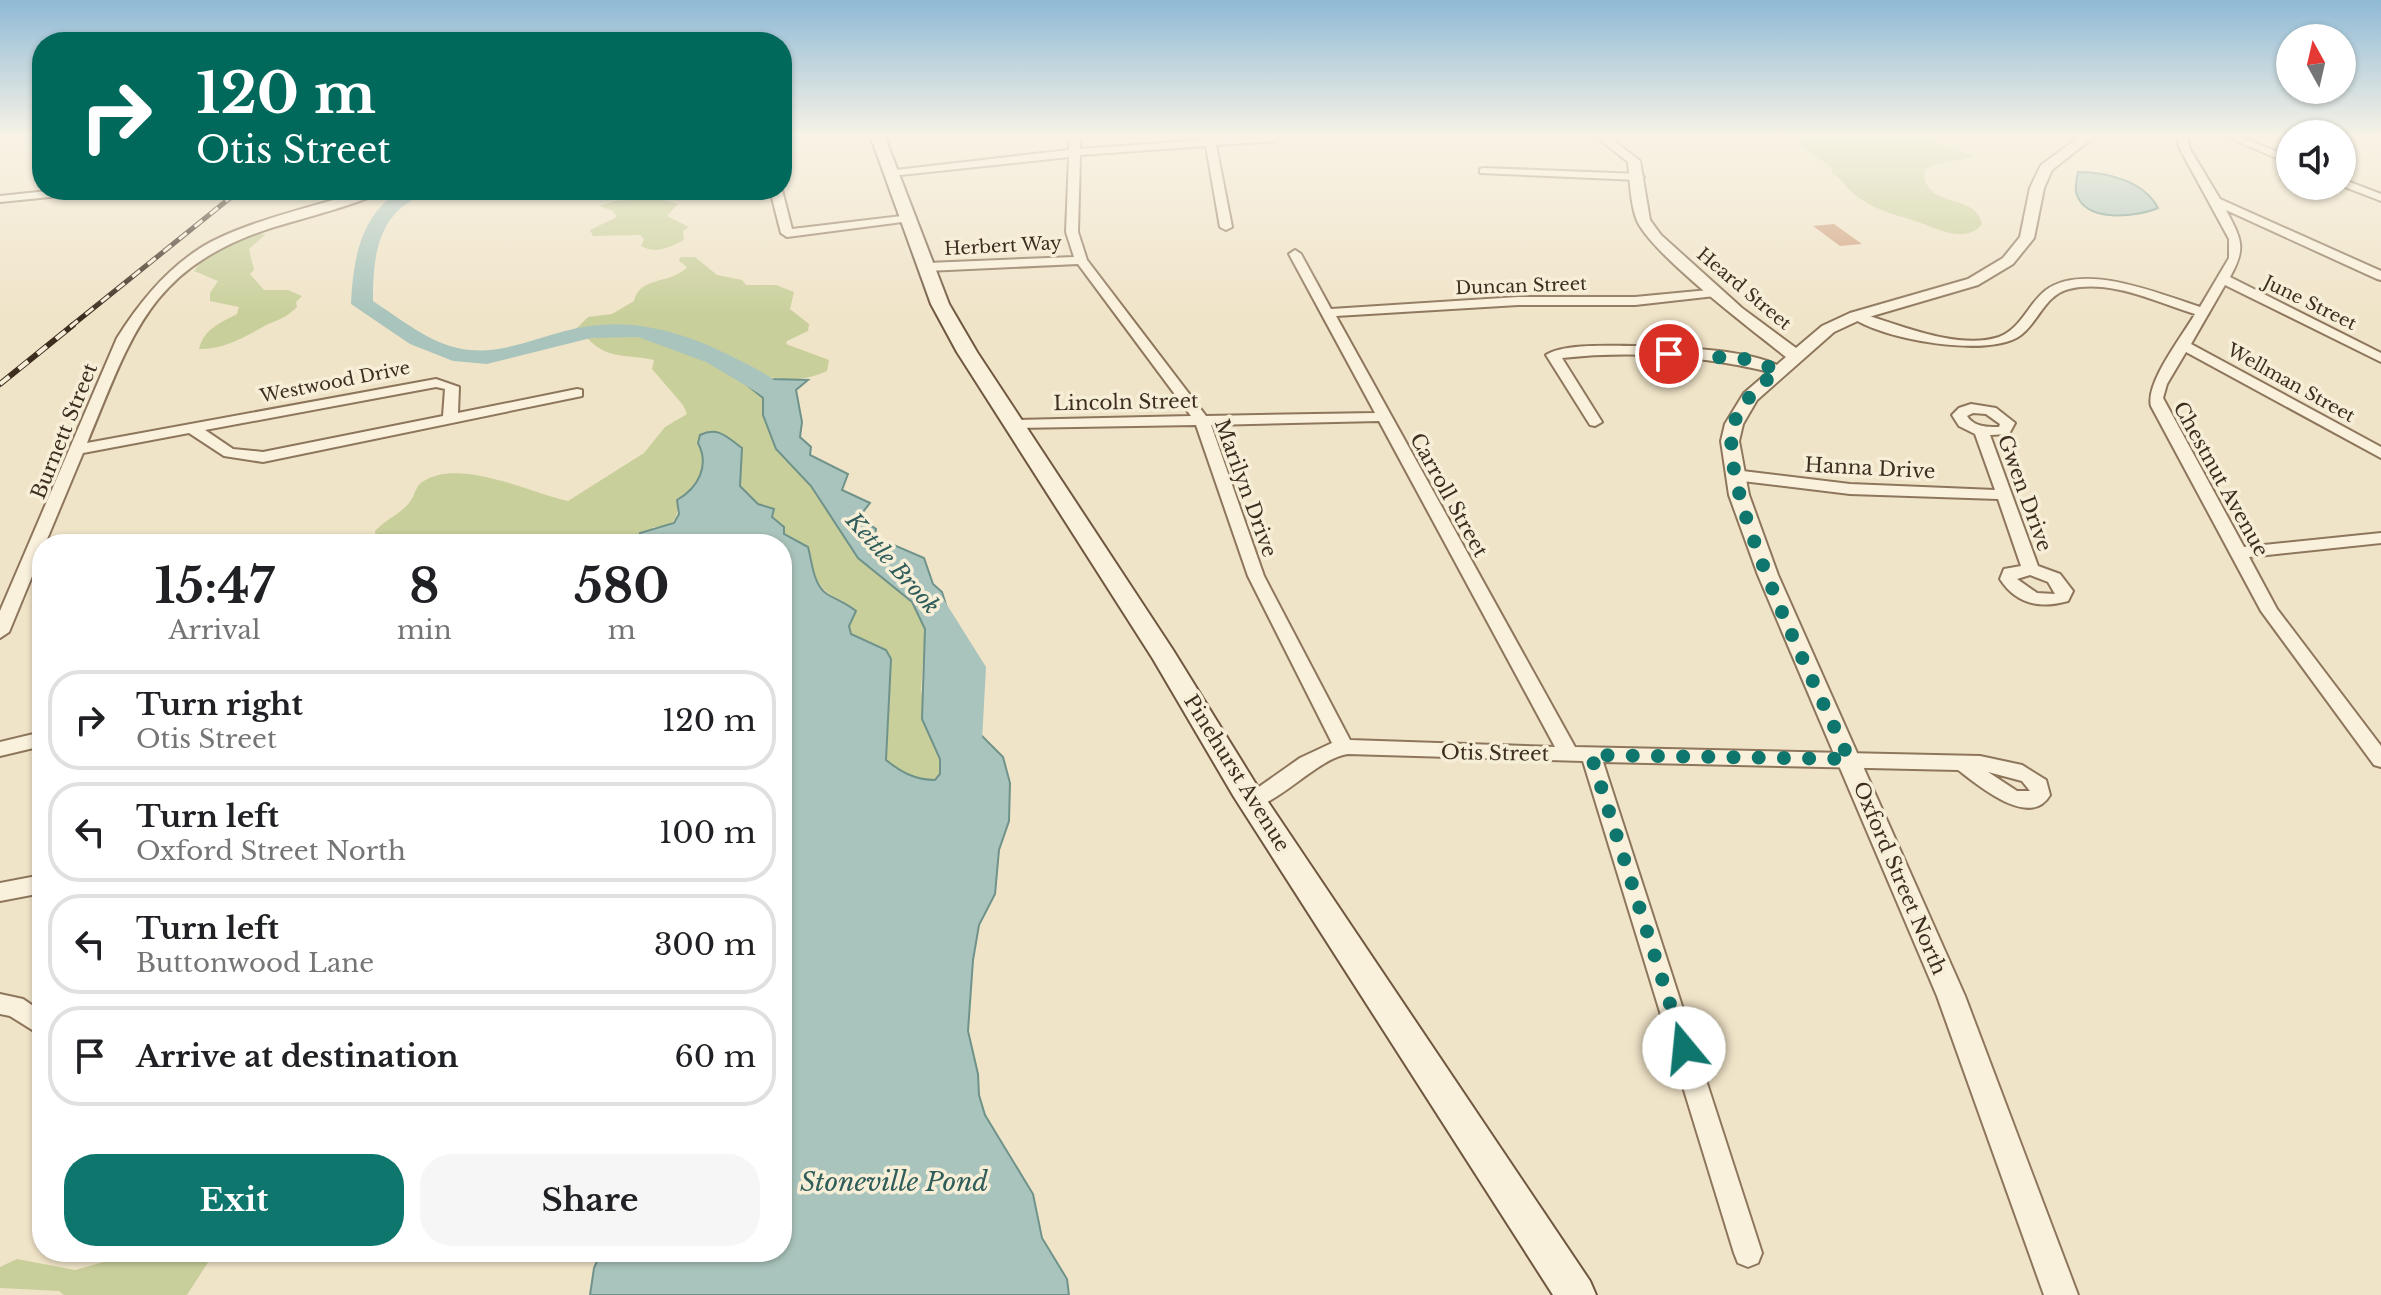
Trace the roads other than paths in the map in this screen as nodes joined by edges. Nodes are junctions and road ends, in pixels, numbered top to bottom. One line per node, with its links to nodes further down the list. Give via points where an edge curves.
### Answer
1 (900, 195): 13 (main road, Pinehurst Avenue)
2 (1073, 195): 15 (street, via 1072,232)
3 (1220, 195): 12 (street)
4 (1640, 195): 19 (street, Heard Street, via 1648,229)
5 (2036, 195): 22 (street, Oxford Street North, via 2027,238 2008,261 1956,288)
6 (2213, 195): 11 (street, Chestnut Avenue)
7 (32, 196): 8 (street)
8 (0, 199)
9 (347, 200): 34 (street, Burnett Street, via 205,250 174,275 126,333)
10 (779, 200): 13 (street, via 787,233)
11 (2216, 201): 17 (street); 18 (street, Chestnut Avenue, via 2237,251)
12 (1226, 227)
13 (914, 229): 16 (main road, Pinehurst Avenue)
14 (1295, 254): 21 (street, Carroll Street)
15 (1081, 260): 16 (street, Herbert Way); 29 (street, Marilyn Drive)
16 (927, 267): 31 (main road, Pinehurst Avenue, via 954,329)
17 (2381, 276)
18 (2223, 279): 20 (street, Chestnut Avenue); 24 (street, June Street)
19 (1715, 292): 21 (street, Duncan Street, via 1635,301 1506,301); 25 (street, Heard Street)
20 (2203, 312): 22 (street, via 2088,283 2050,292 2017,333 2000,341 1935,340); 23 (street, Chestnut Avenue)
21 (1327, 313): 27 (street, Carroll Street)
22 (1856, 316): 25 (street, Oxford Street North, via 1828,329)
23 (2183, 345): 35 (street, Wellman Street); 40 (street, Chestnut Avenue, via 2157,390 2158,406)
24 (2381, 358)
25 (1787, 363): 30 (street, via 1614,351 1553,355); 36 (street, Oxford Street North, via 1744,403 1734,424)
26 (577, 393): 28 (street)
27 (1384, 417): 29 (street, Lincoln Street); 47 (street, Carroll Street)
28 (450, 419): 32 (street, via 263,457 229,453); 32 (street, Westwood Drive, via 452,387 441,383)
29 (1202, 421): 31 (street, Lincoln Street); 45 (street, Marilyn Drive, via 1256,576)
30 (1595, 422)
31 (1013, 424): 51 (main road, Pinehurst Avenue)
32 (193, 429): 34 (street, Westwood Drive)
33 (1981, 431): 37 (street, Gwen Drive)
34 (79, 449): 38 (street, Burnett Street)
35 (2381, 453)
36 (1734, 475): 37 (street, Hanna Drive, via 1850,489); 48 (street, Oxford Street North, via 1774,590)
37 (2004, 495): 42 (street, Gwen Drive)
38 (42, 534)
39 (2381, 538): 40 (street)
40 (2239, 553): 49 (street, Chestnut Avenue, via 2292,644)
41 (32, 558): 43 (street, Burnett Street)
42 (2031, 569)
43 (0, 632)
44 (32, 741): 46 (street)
45 (1344, 747): 47 (street, Otis Street); 51 (street, Otis Street, via 1318,756)
46 (0, 749)
47 (1580, 755): 48 (street, Otis Street); 56 (street, Carroll Street)
48 (1849, 759): 50 (street, Otis Street); 58 (street, Oxford Street North, via 1951,996)
49 (2381, 760)
50 (1964, 764)
51 (1253, 801): 57 (main road, Pinehurst Avenue)
52 (32, 886): 53 (street)
53 (0, 892)
54 (0, 1004): 55 (street, via 15,1006)
55 (32, 1019)
56 (1748, 1253)
57 (1576, 1295)
58 (2061, 1295)

